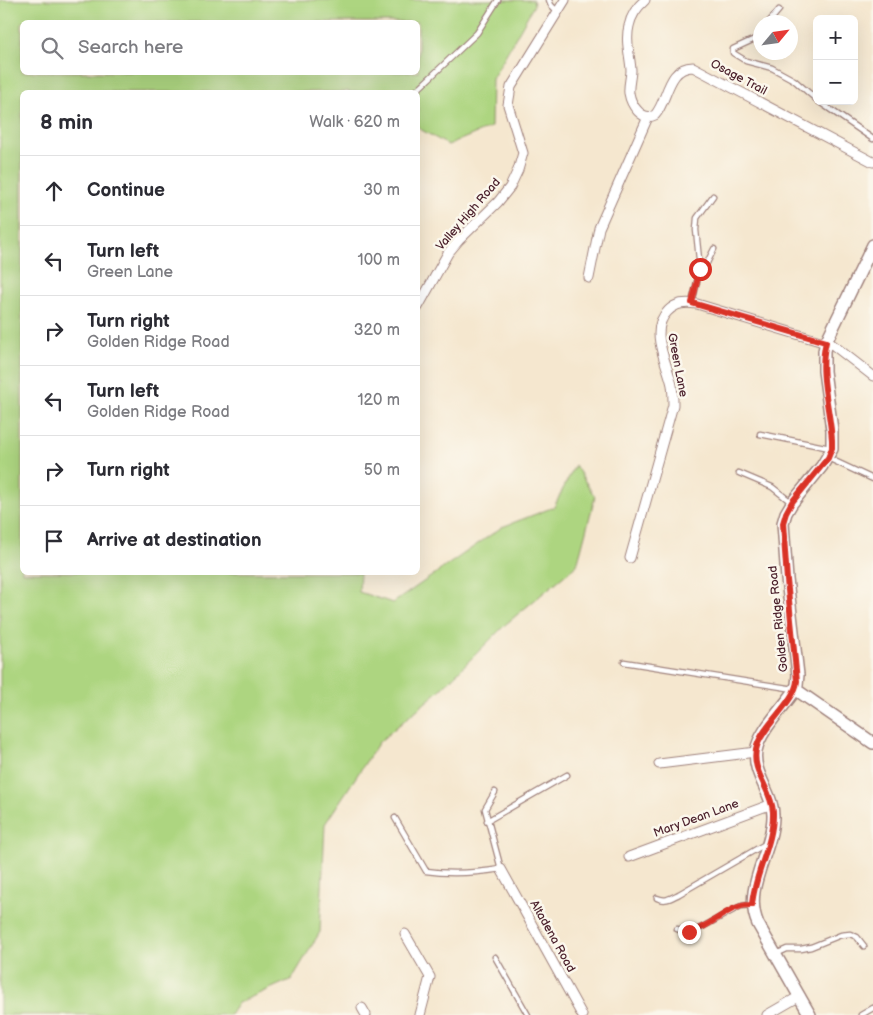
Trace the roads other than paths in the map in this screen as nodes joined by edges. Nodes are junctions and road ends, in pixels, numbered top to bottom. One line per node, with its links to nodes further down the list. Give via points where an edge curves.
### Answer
1 (498, 0): 9 (lane, via 477,32)
2 (548, 0): 6 (lane)
3 (564, 0): 6 (street, Valley High Road)
4 (645, 0): 12 (street, via 633,14 627,45 631,77 629,92 638,111)
5 (779, 10): 7 (lane)
6 (558, 12): 21 (street, Valley High Road, via 511,87 508,105 523,152 510,187 448,253)
7 (775, 15)
8 (753, 40): 10 (lane, via 733,49 733,53 794,80)
9 (417, 90)
10 (813, 97)
11 (823, 105): 13 (lane)
12 (648, 117): 14 (street, Osage Trail, via 658,112 674,78 684,69 693,67); 19 (street, via 599,228)
13 (873, 140)
14 (873, 162)
15 (713, 196): 18 (lane, via 697,218)
16 (873, 245): 22 (street)
17 (714, 249): 18 (lane, via 706,266)
18 (700, 269): 20 (lane)
19 (589, 278)
20 (692, 303): 22 (street); 29 (street, Green Lane, via 673,306 662,316 659,326 673,405)
21 (420, 304)
22 (826, 342): 23 (street, via 842,350); 25 (street, via 824,371 832,430)
23 (873, 376)
24 (760, 434): 25 (lane)
25 (830, 453): 27 (lane); 28 (street, Golden Ridge Road)
26 (738, 473): 28 (lane, via 772,487)
27 (873, 479)
28 (792, 502): 31 (street, Golden Ridge Road, via 783,530 798,675)
29 (630, 558)
30 (624, 662): 31 (lane)
31 (795, 689): 32 (street); 33 (street, Golden Ridge Road, via 760,739)
32 (873, 743)
33 (756, 752): 34 (street); 37 (street, via 756,765)
34 (659, 764)
35 (567, 775): 39 (lane)
36 (495, 792): 39 (lane, via 485,810)
37 (772, 804): 40 (street, via 773,820); 41 (street, Mary Dean Lane)
38 (395, 818): 42 (lane, via 426,871 444,874)
39 (487, 820): 42 (lane)
40 (768, 842): 43 (lane, via 679,894 667,900); 44 (street)
41 (629, 856)
42 (501, 869): 54 (street, Altadena Road)
43 (657, 898)
44 (752, 905): 45 (lane, via 741,906 695,931); 48 (street, via 758,924)
45 (677, 929)
46 (405, 934): 52 (street, via 430,977)
47 (864, 946): 48 (lane, via 850,934 811,947 787,949)
48 (775, 954): 50 (street)
49 (495, 957): 53 (lane)
50 (800, 996): 55 (street); 56 (street)
51 (873, 1008): 57 (lane)
52 (420, 1015)
53 (528, 1015)
54 (582, 1015)
55 (767, 1015)
56 (810, 1015)
57 (861, 1015)

